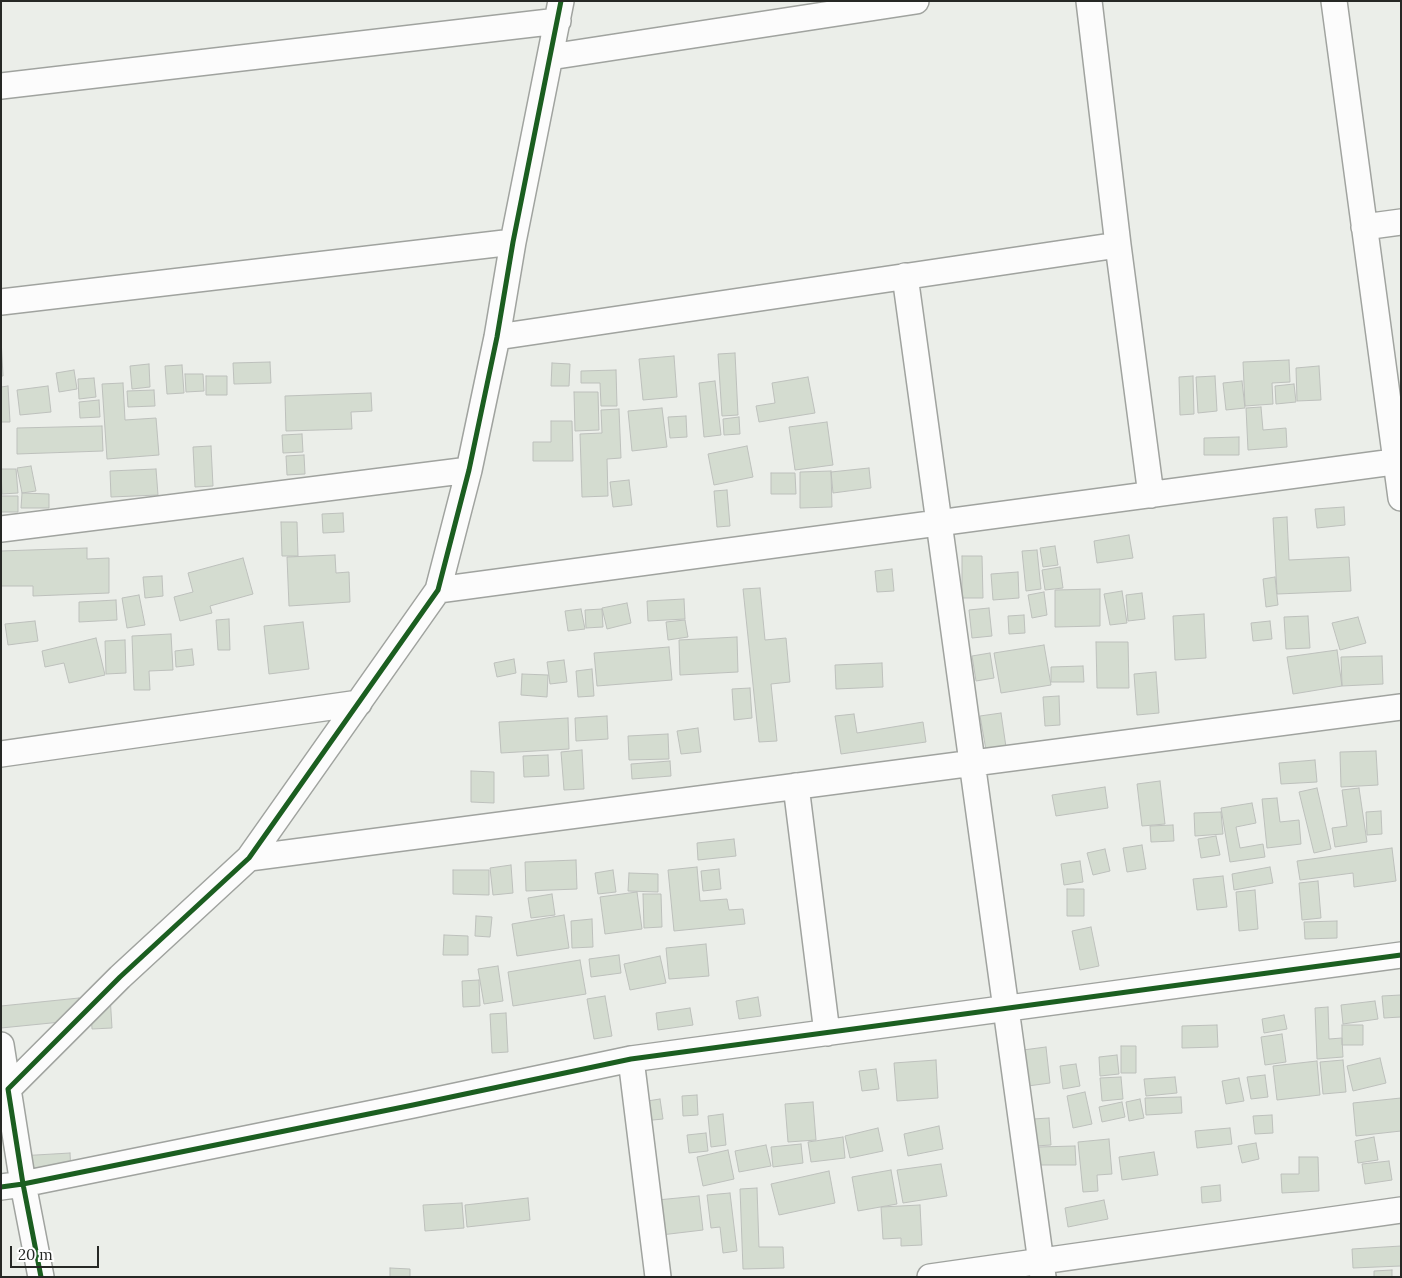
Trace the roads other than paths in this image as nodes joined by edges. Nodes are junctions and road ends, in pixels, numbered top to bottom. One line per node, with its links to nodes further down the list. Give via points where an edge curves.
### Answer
1 (916, 1): 5 (street)
2 (1089, 1): 10 (street)
3 (1334, 1): 8 (street)
4 (560, 11): 5 (street); 6 (street)
5 (550, 57): 9 (street)
6 (1, 86)
7 (1401, 222): 8 (street)
8 (1364, 227): 14 (street)
9 (513, 242): 12 (street); 13 (street)
10 (1118, 245): 11 (street); 16 (street)
11 (905, 276): 13 (street); 18 (street)
12 (1, 302)
13 (498, 337): 15 (street)
14 (1398, 461): 16 (street); 17 (street)
15 (469, 470): 19 (street); 20 (street)
16 (1151, 495): 18 (street)
17 (1401, 498)
18 (939, 523): 20 (street); 24 (street)
19 (1, 530)
20 (438, 590): 21 (street)
21 (359, 703): 23 (street); 26 (street)
22 (1401, 707): 24 (street)
23 (1, 754)
24 (972, 763): 25 (street); 28 (street)
25 (796, 786): 26 (street); 29 (street)
26 (249, 858): 32 (street, via 120,977)
27 (1401, 955): 28 (street)
28 (1006, 1009): 29 (street); 35 (street)
29 (827, 1033): 31 (street)
30 (1, 1045): 32 (street)
31 (630, 1059): 33 (street); 37 (street)
32 (8, 1089): 33 (street)
33 (12, 1186): 36 (street)
34 (1401, 1210): 35 (street)
35 (1042, 1269): 38 (street)
36 (41, 1277)
37 (658, 1277)
38 (930, 1277)

